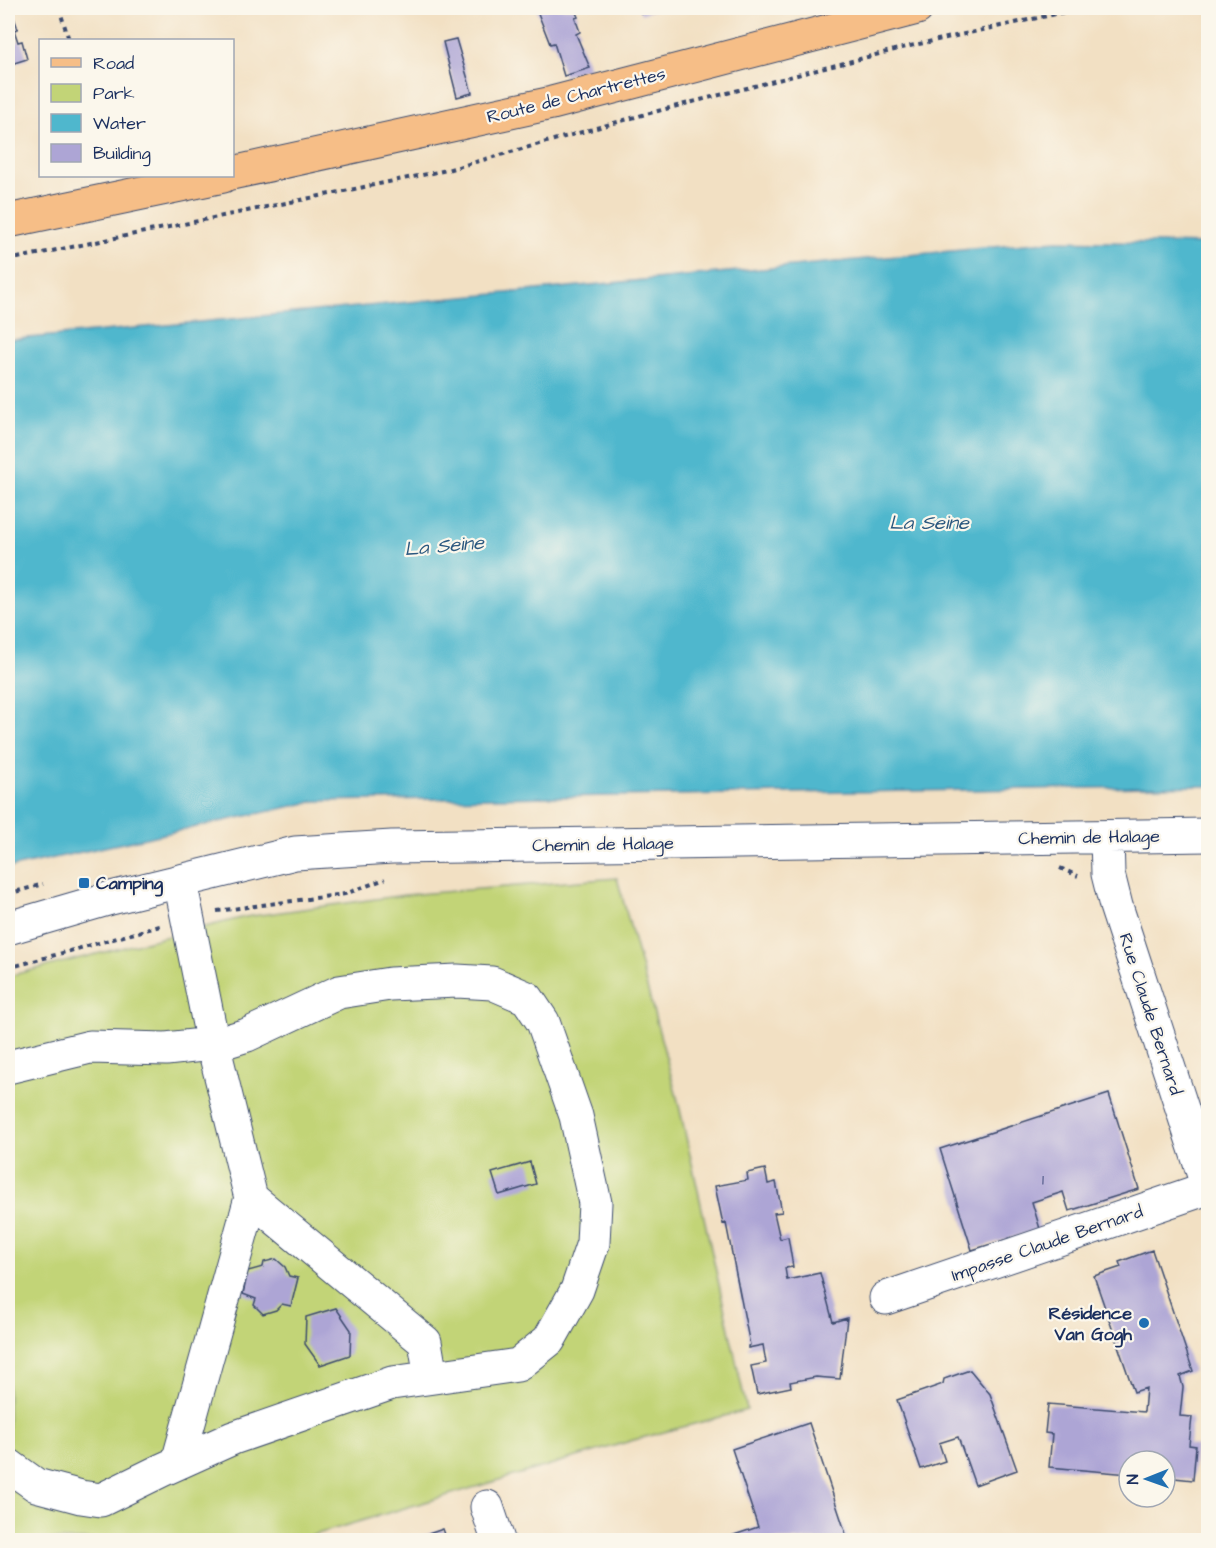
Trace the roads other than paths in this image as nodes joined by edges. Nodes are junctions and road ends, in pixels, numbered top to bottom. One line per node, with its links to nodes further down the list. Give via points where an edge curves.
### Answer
1 (916, 8): 2 (main road, Route de Chartrettes, via 552,103)
2 (234, 173)
3 (218, 177): 4 (main road)
4 (8, 221)
5 (1209, 835): 6 (street, Chemin de Halage)
6 (1107, 837): 7 (street, Chemin de Halage, via 392,847 295,853); 11 (street, Rue Claude Bernard, via 1108,874 1116,906)
7 (180, 881): 8 (street, Chemin de Halage); 9 (street)
8 (8, 928)
9 (213, 1044): 10 (street, via 166,1049 90,1047); 12 (street); 14 (street, via 247,1035 339,992 390,984 492,983 527,998 543,1022 576,1116 595,1203 593,1243 577,1290 549,1340 518,1365)
10 (8, 1066)
11 (1209, 1188): 13 (street, Impasse Claude Bernard)
12 (251, 1198): 14 (street, via 425,1342); 15 (street)
13 (886, 1298)
14 (431, 1377): 15 (street, via 392,1383 233,1438)
15 (178, 1462): 16 (street, via 100,1500 36,1485)
16 (8, 1465)
17 (487, 1508): 18 (street)
18 (498, 1540)

